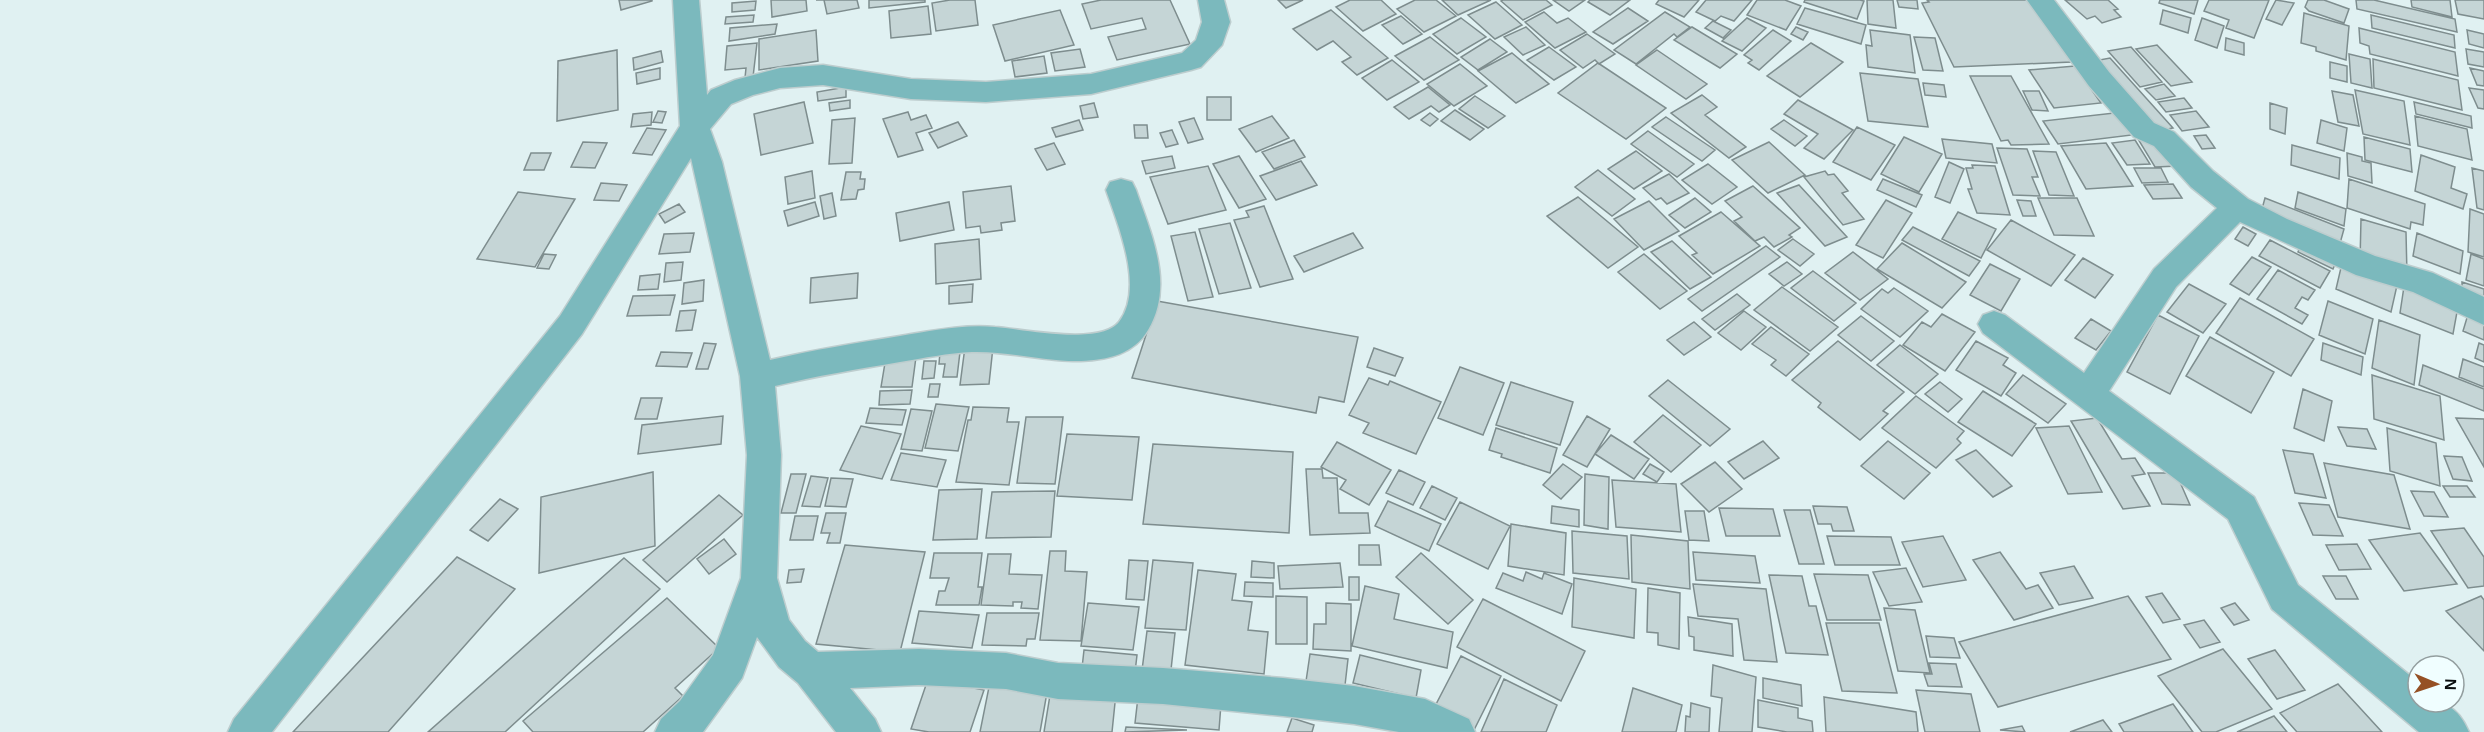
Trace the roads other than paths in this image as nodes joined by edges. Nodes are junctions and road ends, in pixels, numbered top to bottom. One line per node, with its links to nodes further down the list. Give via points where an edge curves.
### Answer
1 (686, 0): 4 (street)
2 (1211, 0): 4 (street, via 1216,22 1208,45 1191,60 1161,68 1091,84 986,92 911,89 823,75 780,78 721,97)
3 (2040, 0): 6 (street, via 2099,79 2144,130 2164,139)
4 (696, 127): 9 (street); 13 (street, via 570,325)
5 (1121, 190): 9 (street, via 1145,262 1143,308 1128,335 1108,345 1078,348 981,339 941,342)
6 (2237, 207): 7 (street, via 2367,266 2458,297); 10 (street, via 2165,278)
7 (2484, 312)
8 (1994, 324): 10 (street)
9 (757, 376): 11 (street, via 764,455)
10 (2088, 394): 17 (street, via 2241,508 2285,597)
11 (759, 578): 12 (street, via 772,628 792,654); 14 (street, via 729,665 694,714)
12 (811, 670): 15 (street); 16 (street, via 1006,670 1058,681 1354,705 1425,718)
13 (248, 732)
14 (675, 732)
15 (861, 732)
16 (1455, 732)
17 (2449, 732)

